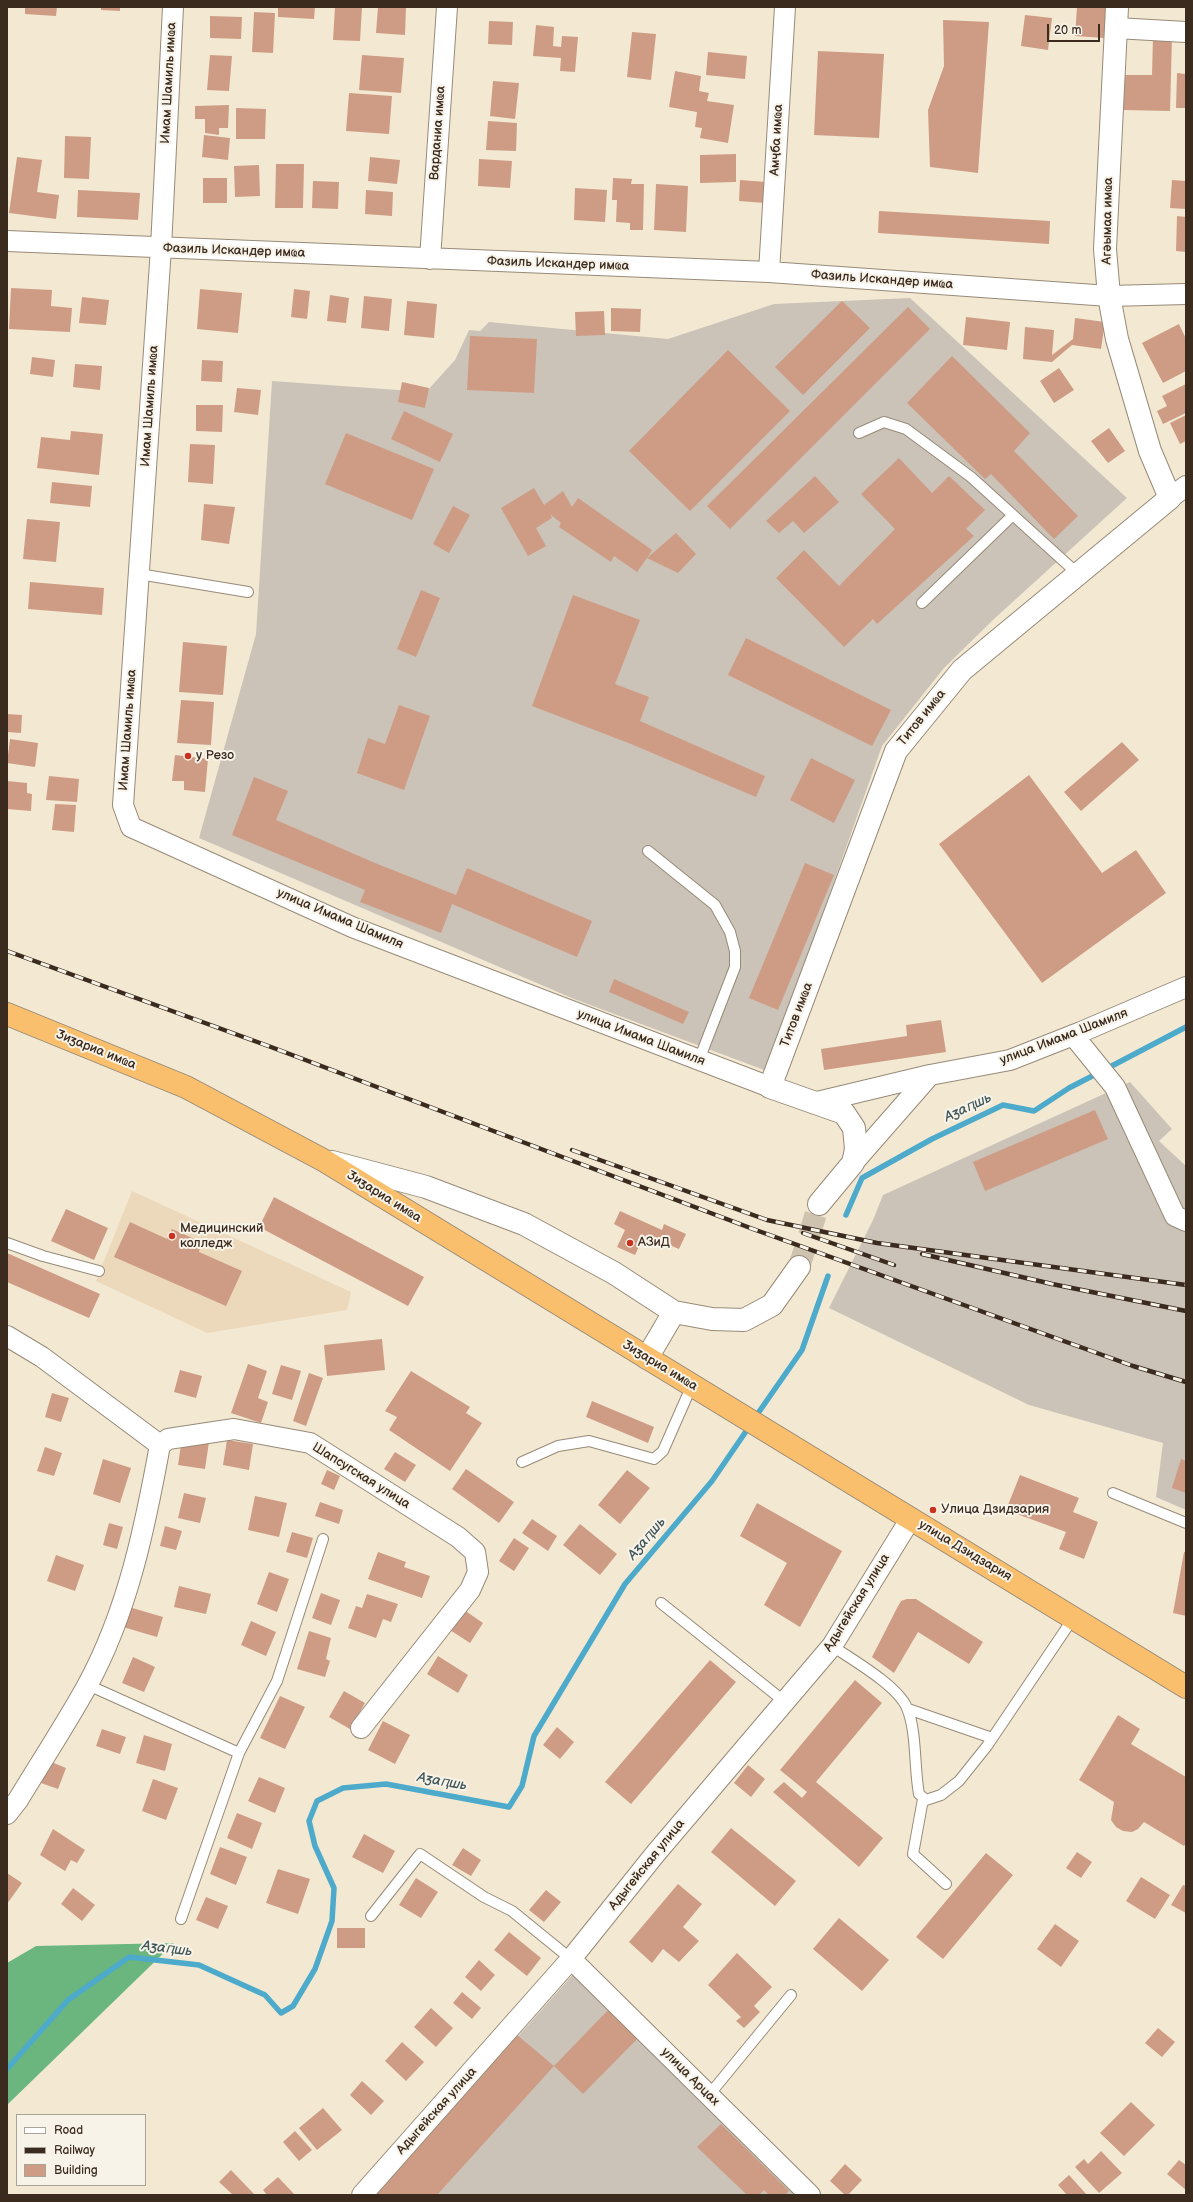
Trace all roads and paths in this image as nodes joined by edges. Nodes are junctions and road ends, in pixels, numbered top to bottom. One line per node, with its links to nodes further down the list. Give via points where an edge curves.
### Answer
1 (173, 7): 7 (street, Имам Шамиль имҩа)
2 (447, 7): 8 (street, Варданиа имҩа)
3 (785, 7): 9 (street, Амҷба имҩа)
4 (1116, 18): 5 (street); 11 (street, Агәымаа имҩа, via 1105,249)
5 (1186, 32)
6 (7, 241): 7 (street, Фазиль Искандер имҩа)
7 (161, 248): 8 (street, Фазиль Искандер имҩа); 15 (street, Имам Шамиль имҩа)
8 (430, 259): 9 (street, Фазиль Искандер имҩа)
9 (770, 272): 11 (street, Фазиль Искандер имҩа)
10 (1186, 294): 11 (street, Фазиль Искандер имҩа)
11 (1109, 296): 13 (street, Агәымаа имҩа, via 1117,339 1150,451)
12 (859, 433): 14 (lane, via 884,422 906,429 970,477)
13 (1178, 492): 16 (street, Титов имҩа)
14 (1013, 515): 16 (lane); 18 (lane)
15 (138, 574): 17 (lane); 19 (street, Имам Шамиль имҩа)
16 (1078, 574): 26 (street, Титов имҩа, via 962,670 896,750)
17 (248, 592)
18 (922, 603)
19 (123, 805): 24 (street, улица Имама Шамиля, via 131,827 352,927)
20 (648, 851): 24 (lane, via 715,905 734,944 735,967)
21 (1186, 987): 23 (street, улица Имама Шамиля)
22 (7, 1014): 28 (highway, Ӡиӡариа имҩа, via 186,1087)
23 (1073, 1035): 25 (street, улица Имама Шамиля, via 1010,1060); 31 (street, via 1115,1087 1175,1216)
24 (698, 1060): 26 (street, улица Имама Шамиля)
25 (930, 1075): 27 (street, улица Имама Шамиля); 29 (street)
26 (770, 1087): 27 (street, улица Имама Шамиля)
27 (813, 1103): 29 (street, via 844,1113 854,1128 856,1149)
28 (325, 1161): 35 (street, via 426,1187 524,1224 614,1273); 37 (highway, Ӡиӡариа имҩа)
29 (853, 1163): 30 (street)
30 (819, 1204)
31 (1186, 1221)
32 (7, 1243): 34 (lane)
33 (799, 1267): 35 (street, via 772,1304 744,1320 712,1319)
34 (99, 1271)
35 (674, 1312): 37 (street)
36 (7, 1336): 40 (street, via 42,1357)
37 (647, 1358): 38 (highway, Ӡиӡариа имҩа)
38 (692, 1385): 39 (highway, Ӡиӡариа имҩа); 41 (lane, via 663,1451 654,1459 588,1441 558,1446)
39 (743, 1415): 43 (highway, улица Дзидзария)
40 (160, 1445): 49 (street, via 138,1554 122,1606); 53 (street, Шапсугская улица, via 168,1439 234,1429 310,1443 458,1537 475,1552 478,1572 470,1590)
41 (522, 1462)
42 (1113, 1493): 44 (lane)
43 (911, 1518): 47 (highway, улица Дзидзария); 48 (street, Адыгейская улица)
44 (1186, 1523)
45 (323, 1539): 55 (lane, via 277,1681)
46 (661, 1603): 51 (lane)
47 (1074, 1617): 50 (highway, улица Дзидзария); 54 (lane)
48 (832, 1646): 51 (street, Адыгейская улица); 52 (lane, via 900,1695)
49 (88, 1685): 55 (lane); 57 (street)
50 (1186, 1686)
51 (785, 1702): 61 (street, Адыгейская улица, via 656,1853)
52 (908, 1709): 54 (lane); 56 (lane, via 919,1794)
53 (361, 1728)
54 (992, 1738): 56 (lane, via 959,1781 941,1795 931,1800)
55 (239, 1753): 60 (lane)
56 (923, 1799): 58 (lane, via 913,1854)
57 (7, 1814)
58 (946, 1884)
59 (371, 1916): 61 (lane, via 420,1854 484,1897 512,1910)
60 (182, 1919)
61 (571, 1959): 63 (street, улица Арцах); 64 (street, Адыгейская улица)
62 (791, 1995): 63 (lane)
63 (709, 2095): 65 (street, улица Арцах)
64 (362, 2195)
65 (810, 2195)

